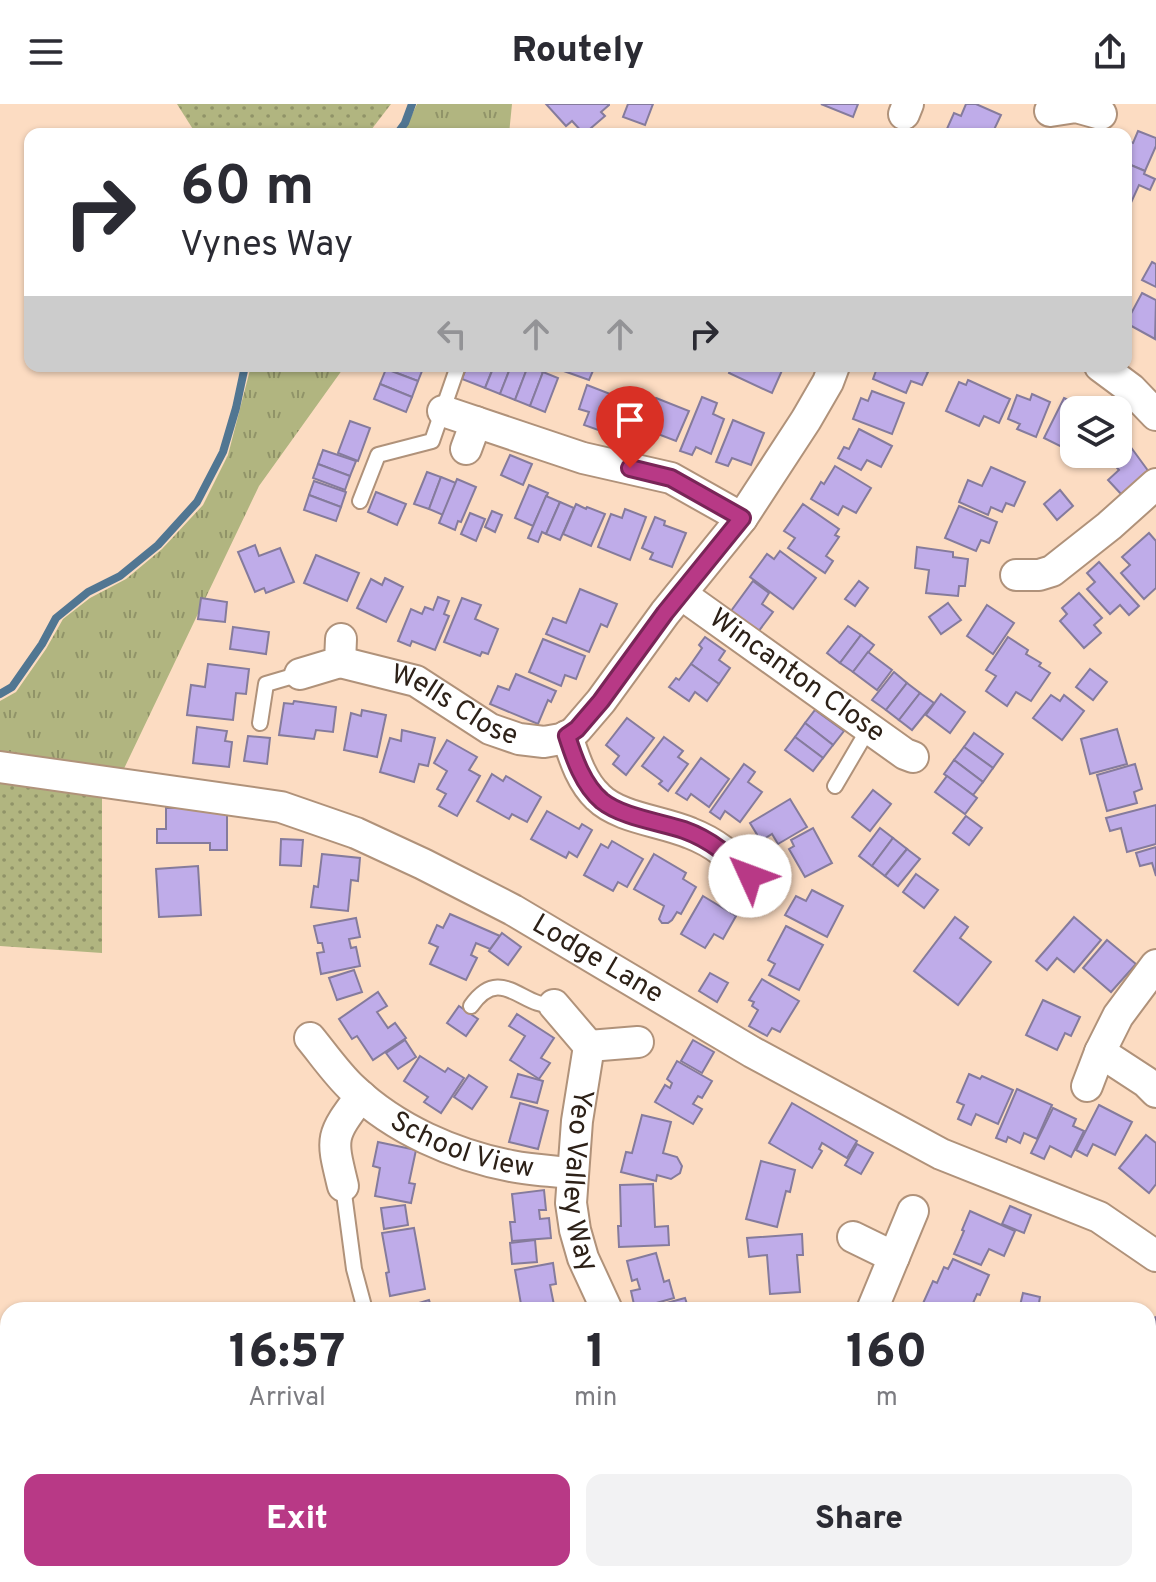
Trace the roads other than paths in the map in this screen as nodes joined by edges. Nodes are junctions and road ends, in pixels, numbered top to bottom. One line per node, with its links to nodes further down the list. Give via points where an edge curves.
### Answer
1 (456, 372): 4 (lane)
2 (832, 372): 8 (street)
3 (1108, 372): 5 (street)
4 (443, 411): 7 (lane, via 432,441 378,455); 8 (street, via 471,436 671,478)
5 (1156, 415)
6 (1156, 484): 9 (street)
7 (360, 501)
8 (742, 518): 10 (street)
9 (1035, 580)
10 (681, 594): 13 (street, Wincanton Close); 14 (street, via 601,701)
11 (300, 674): 12 (lane, via 266,684); 14 (street, Wells Close, via 340,651 416,681 501,734 544,742)
12 (260, 723)
13 (869, 728): 15 (street, Wincanton Close); 17 (lane)
14 (567, 736): 18 (street, via 585,779 601,800 700,837 722,849)
15 (913, 757)
16 (0, 767): 33 (street, Lodge Lane, via 281,807 356,833 513,910 752,1052 941,1154 1099,1217)
17 (835, 786)
18 (750, 876)
19 (1156, 965): 25 (street, via 1118,1016)
20 (554, 1005): 21 (lane, Yeo Valley Way, via 499,988 479,996); 24 (street, Yeo Valley Way)
21 (471, 1006)
22 (310, 1038): 28 (street, School View)
23 (638, 1042): 24 (street, Yeo Valley Way)
24 (589, 1046): 29 (street, Yeo Valley Way)
25 (1100, 1052): 26 (street); 27 (street)
26 (1087, 1086)
27 (1156, 1092)
28 (361, 1096): 29 (street, School View, via 408,1129 451,1149 512,1166); 30 (street, School View, via 334,1140)
29 (572, 1173): 36 (street, Yeo Valley Way, via 575,1230)
30 (343, 1186): 35 (lane, School View)
31 (913, 1211): 34 (street)
32 (853, 1237): 34 (street)
33 (1156, 1256)
34 (894, 1257): 37 (street)
35 (363, 1302)
36 (603, 1302)
37 (875, 1302)

